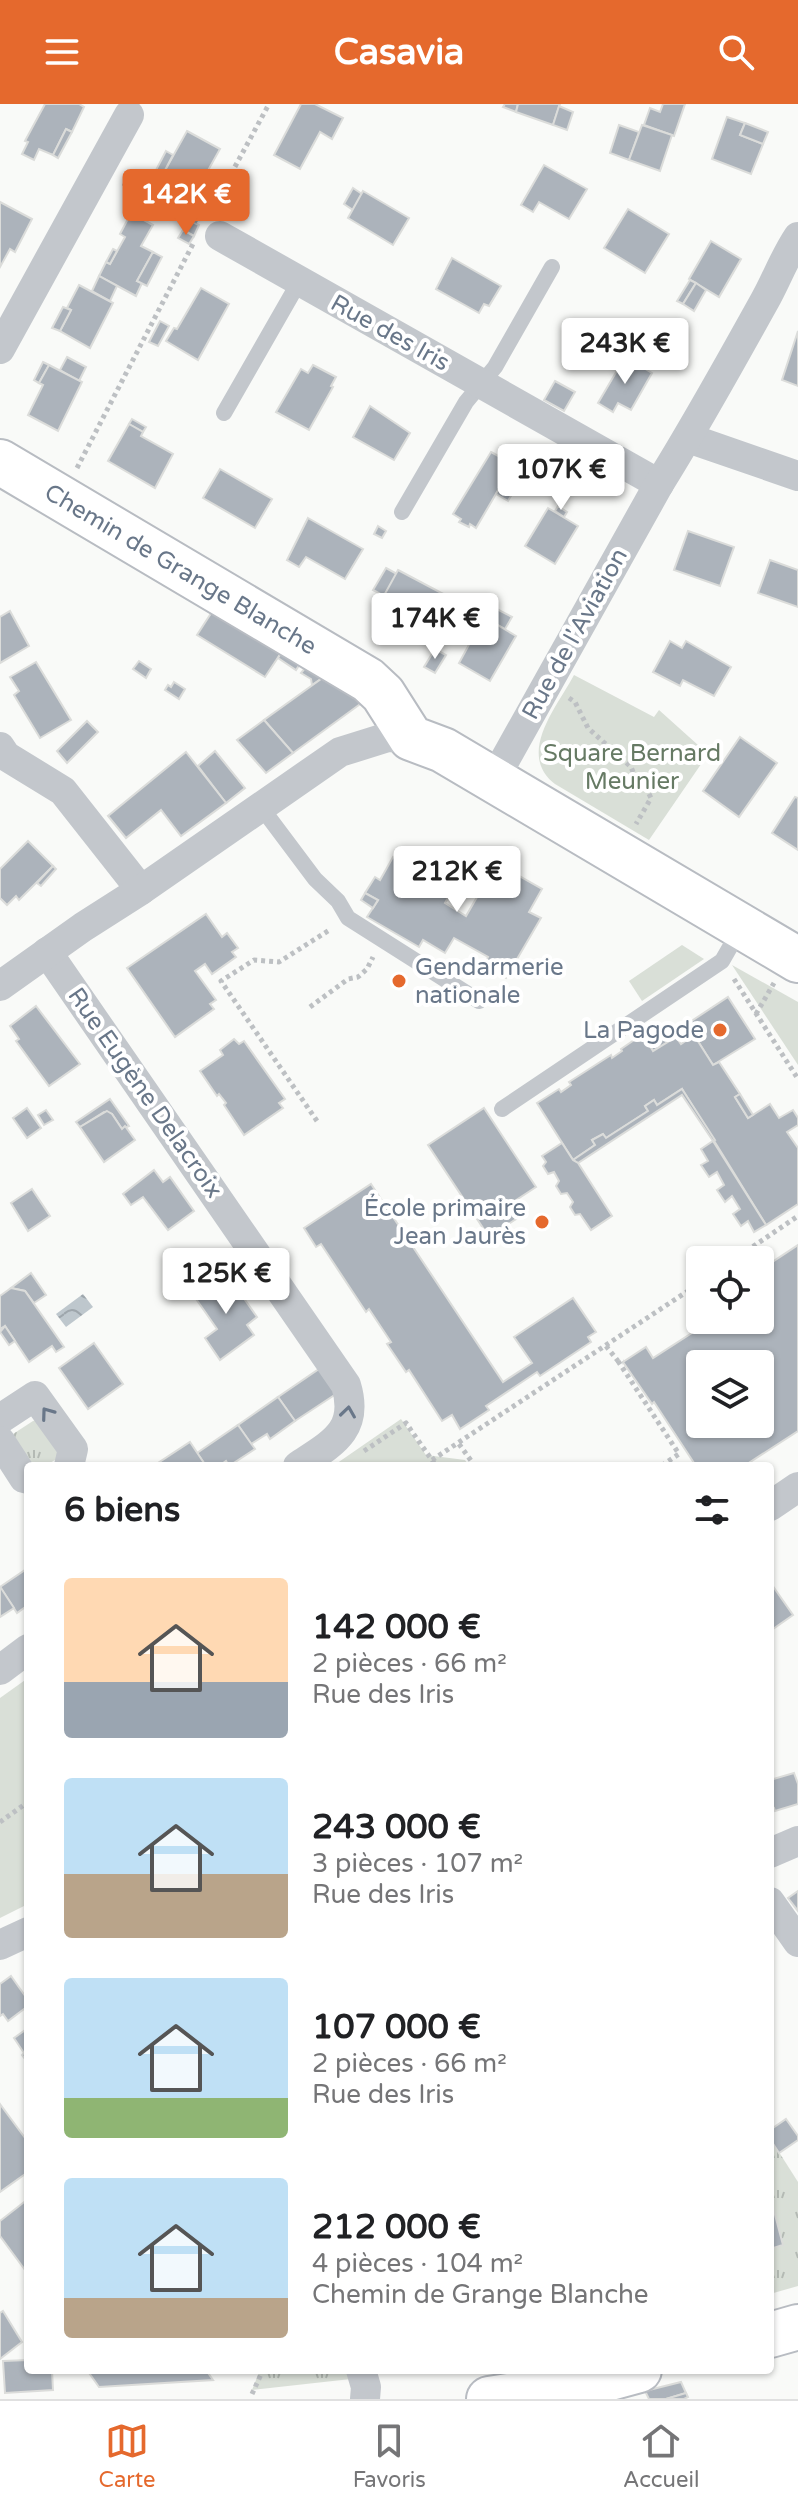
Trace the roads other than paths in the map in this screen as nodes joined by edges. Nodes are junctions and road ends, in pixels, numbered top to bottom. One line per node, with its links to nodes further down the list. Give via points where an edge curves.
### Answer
1 (129, 115): 6 (street)
2 (208, 228): 5 (street, Rue des Iris)
3 (798, 237): 9 (street, Rue de l'Aviation)
4 (552, 267): 7 (lane, Rue des Iris)
5 (299, 282): 7 (street, Rue des Iris); 8 (lane)
6 (0, 349)
7 (480, 384): 12 (street, Rue des Iris); 13 (lane, Rue des Iris)
8 (224, 413)
9 (688, 438): 11 (street); 12 (street, Rue de l'Aviation)
10 (0, 462): 14 (street, Chemin de Grange Blanche, via 368,680)
11 (798, 476)
12 (659, 484): 16 (street, Rue de l'Aviation)
13 (402, 512)
14 (411, 738): 16 (street, via 443,750); 17 (street, via 388,737 340,752)
15 (0, 747): 18 (street, via 63,791)
16 (493, 781): 19 (street, via 612,852)
17 (261, 807): 18 (street); 23 (lane, via 348,918)
18 (141, 890): 20 (street)
19 (732, 944): 21 (street); 24 (lane)
20 (47, 952): 22 (street); 28 (street, Rue Eugène Delacroix, one-way to 20, via 342,1434 350,1401 346,1385)
21 (798, 960)
22 (0, 986)
23 (479, 1001)
24 (502, 1109)
25 (0, 1419): 27 (street, one-way to 25, via 73,1449 35,1396)
26 (0, 1441): 29 (street)
27 (70, 1462)
28 (304, 1462)
29 (24, 1478)
30 (798, 1487): 31 (street)
31 (774, 1503)
32 (24, 1652): 33 (street)
33 (0, 1670)
34 (798, 1841): 35 (street)
35 (774, 1851)
36 (774, 1908): 38 (street)
37 (24, 1934): 39 (street)
38 (798, 1942)
39 (0, 1945)
40 (362, 2374): 42 (street)
41 (624, 2374): 43 (street)
42 (365, 2399)
43 (489, 2399)

